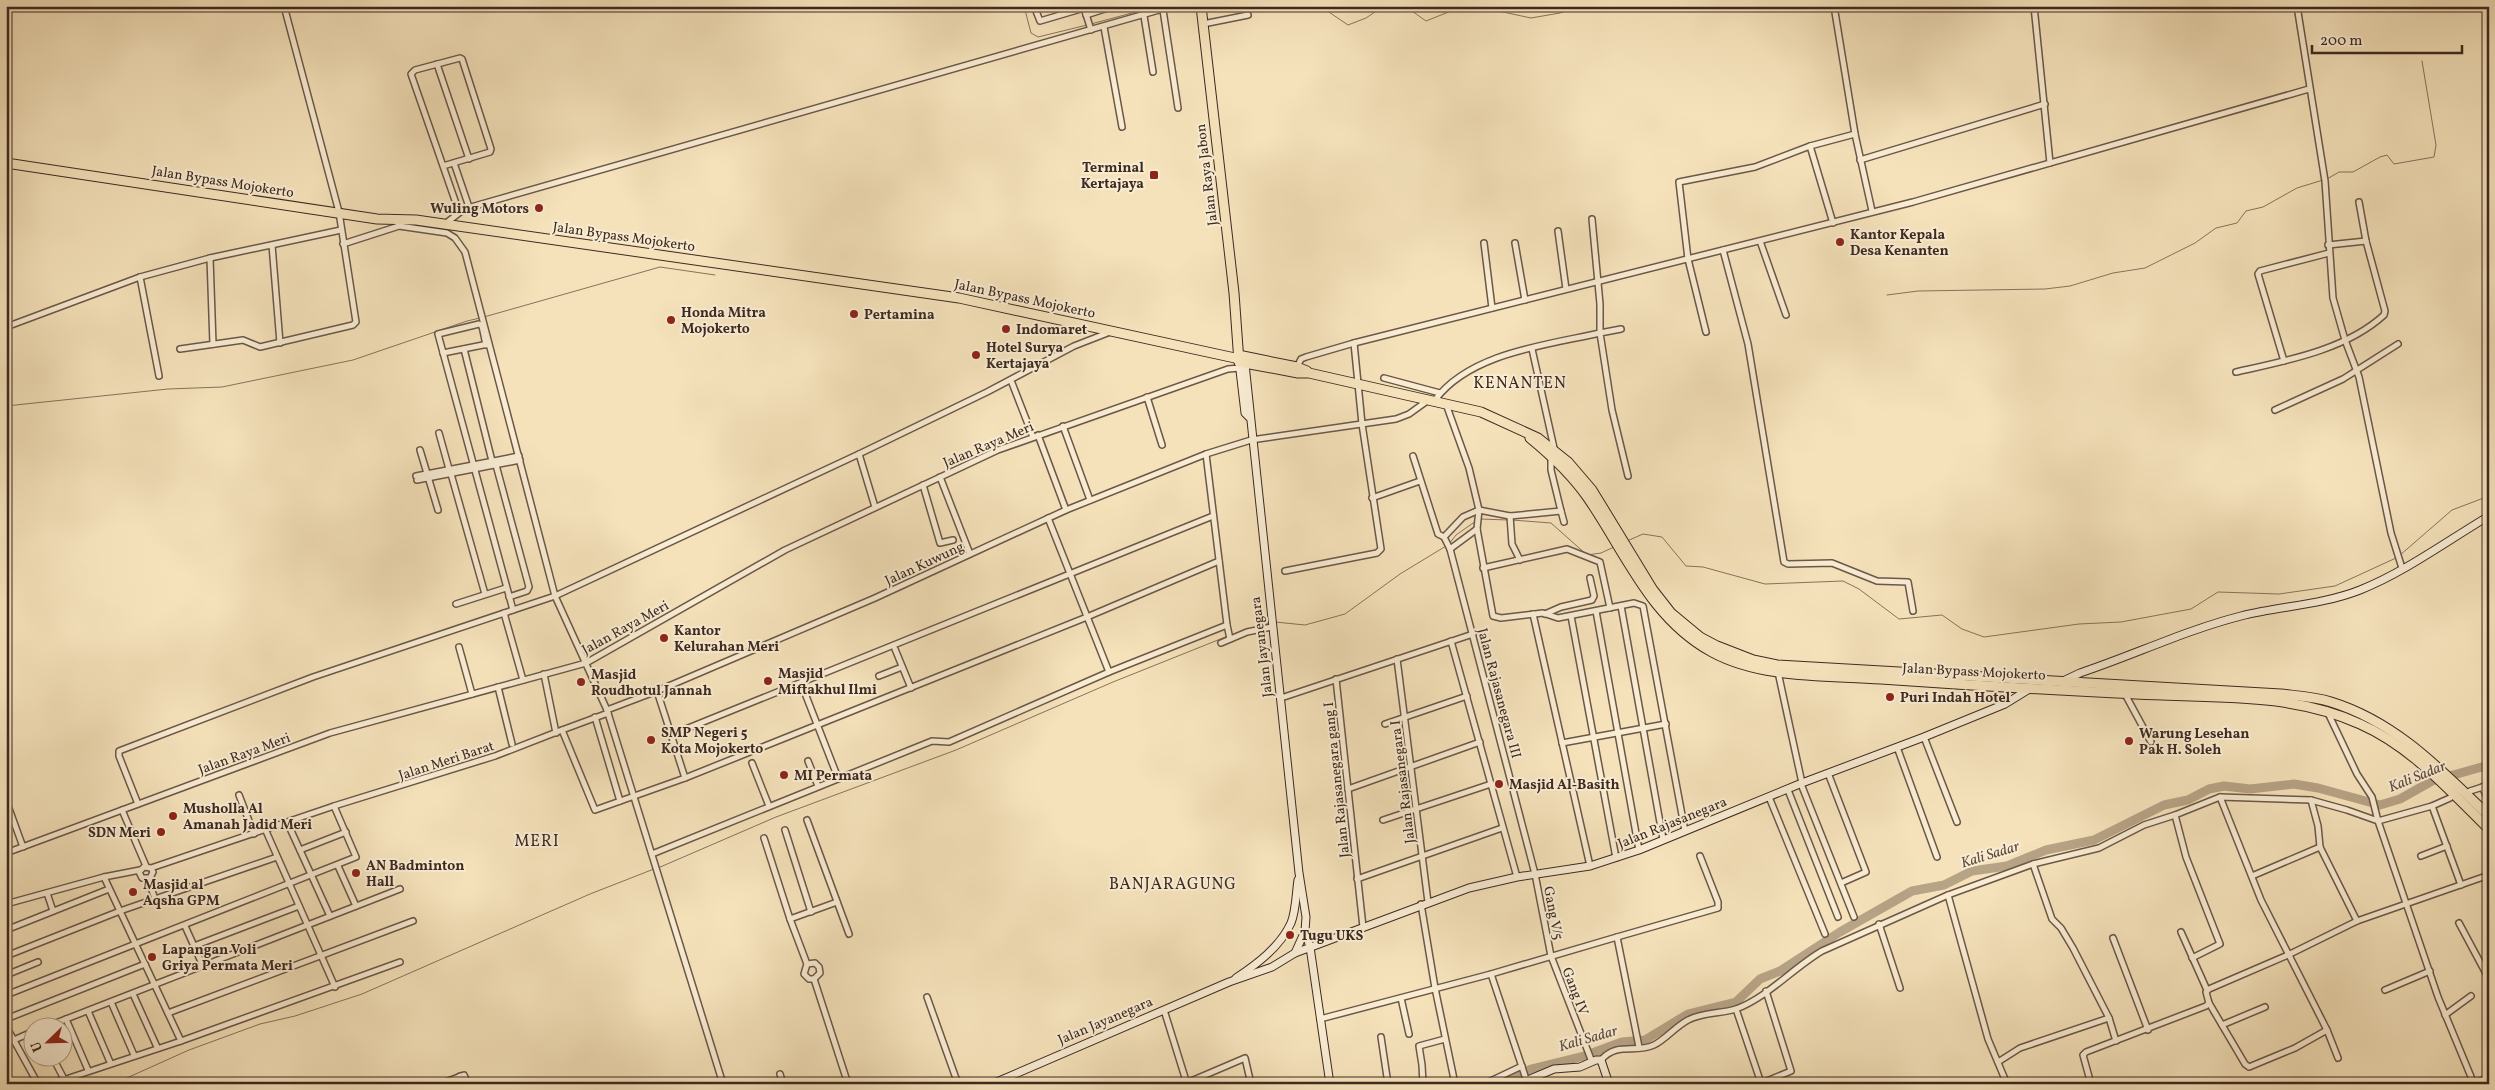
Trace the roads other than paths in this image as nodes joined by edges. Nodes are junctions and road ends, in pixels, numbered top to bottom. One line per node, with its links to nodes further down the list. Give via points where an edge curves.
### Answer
1 (284, 6): 34 (street)
2 (1034, 6): 9 (street, via 1040,21)
3 (1114, 6): 13 (street)
4 (1173, 6): 10 (street)
5 (1201, 6): 14 (highway, Jalan Raya Jabon)
6 (1834, 6): 23 (street)
7 (2034, 6): 20 (street)
8 (2298, 6): 19 (street)
9 (1084, 7): 13 (street)
10 (1163, 10): 12 (street); 21 (street)
11 (1248, 15): 14 (street)
12 (1144, 16): 15 (street); 18 (street)
13 (1087, 18): 16 (street)
14 (1203, 24): 75 (highway, Jalan Raya Jabon)
15 (1104, 27): 16 (street); 22 (street)
16 (1091, 29): 32 (street)
17 (437, 64): 25 (street); 25 (street, via 462,59 491,149); 30 (street, via 411,74)
18 (1153, 72)
19 (2309, 89): 29 (street); 49 (street, via 2324,179)
20 (2045, 104): 26 (street); 29 (street)
21 (1178, 108)
22 (1122, 127)
23 (1855, 134): 24 (street); 26 (street)
24 (1810, 146): 38 (street); 53 (street, via 1755,167 1680,181)
25 (469, 159): 28 (street)
26 (1860, 160): 33 (street)
27 (6, 163): 34 (highway, Jalan Bypass Mojokerto)
28 (454, 163): 30 (street); 32 (street)
29 (2050, 163): 33 (street)
30 (443, 166): 35 (street)
31 (2359, 202): 44 (street)
32 (469, 207): 35 (street)
33 (1872, 211): 38 (street)
34 (339, 212): 36 (highway, Jalan Bypass Mojokerto); 41 (street)
35 (459, 212): 39 (street)
36 (377, 219): 39 (highway, Jalan Bypass Mojokerto); 40 (street)
37 (1592, 219): 55 (street)
38 (1833, 223): 43 (street)
39 (445, 224): 61 (highway, Jalan Bypass Mojokerto, via 959,298)
40 (399, 226): 47 (street); 69 (street, via 447,232 455,238 465,252 485,320)
41 (341, 230): 47 (street); 48 (street)
42 (1558, 231): 56 (street)
43 (1760, 241): 50 (street); 59 (street)
44 (2366, 241): 49 (street); 65 (street, via 2385,312)
45 (1515, 242): 57 (street)
46 (1484, 243): 58 (street)
47 (343, 244): 66 (street, via 355,324)
48 (272, 245): 52 (street); 66 (street)
49 (2328, 245): 51 (street)
50 (1723, 250): 53 (street); 144 (street, via 1748,344 1783,560 1788,564 1832,563 1877,581 1908,582)
51 (2329, 253): 65 (street, via 2333,298); 76 (street, via 2260,270 2258,274)
52 (210, 258): 54 (street); 68 (street)
53 (1688, 260): 55 (street); 63 (street)
54 (140, 277): 60 (street); 81 (street)
55 (1597, 281): 56 (street); 64 (street)
56 (1566, 289): 57 (street)
57 (1525, 300): 58 (street)
58 (1492, 308): 67 (street)
59 (1786, 315)
60 (6, 327)
61 (1114, 330): 75 (highway, Jalan Bypass Mojokerto); 97 (street, via 1067,350)
62 (1621, 330): 64 (street, Jalan Kuwung)
63 (1706, 332)
64 (1600, 333): 73 (street, Jalan Kuwung); 105 (street, via 1612,410)
65 (2345, 340): 76 (street); 78 (street)
66 (280, 342): 68 (street, via 260,347 243,340)
67 (1354, 343): 77 (street, via 1306,356); 84 (street)
68 (212, 344): 71 (street)
69 (488, 344): 72 (street); 74 (street, via 482,326 478,324 438,334); 100 (street)
70 (2398, 344): 78 (street)
71 (180, 349)
72 (464, 349): 74 (street); 101 (street)
73 (1532, 349): 86 (street, Jalan Kuwung, via 1475,366); 96 (street)
74 (443, 353): 102 (street)
75 (1239, 357): 77 (highway, Jalan Bypass Mojokerto); 79 (highway, Jalan Bypass Mojokerto, via 1298,373); 85 (street, Jalan Raya Meri); 93 (street, Jalan Jayanegara, via 1251,412)
76 (2284, 361): 80 (street)
77 (1298, 366): 79 (highway, Jalan Bypass Mojokerto)
78 (2357, 369): 88 (street, via 2335,383); 130 (street)
79 (1309, 372): 84 (highway, Jalan Bypass Mojokerto)
80 (2236, 372)
81 (160, 376)
82 (1384, 378): 86 (street)
83 (1012, 383): 92 (street)
84 (1358, 383): 86 (highway, Jalan Bypass Mojokerto); 89 (street)
85 (1147, 397): 90 (street, Jalan Raya Meri); 94 (street)
86 (1435, 397): 87 (highway, Jalan Bypass Mojokerto); 89 (street, Jalan Kuwung, via 1404,416)
87 (1445, 402): 96 (highway, Jalan Bypass Mojokerto, via 1495,416); 116 (street, via 1465,456)
88 (2275, 410)
89 (1362, 424): 93 (street, Jalan Kuwung); 110 (street)
90 (1063, 426): 92 (street, Jalan Raya Meri); 111 (street)
91 (439, 433): 103 (street)
92 (1036, 436): 106 (street, Jalan Raya Meri); 114 (street)
93 (1251, 440): 98 (street, Jalan Kuwung); 151 (street, Jalan Jayanegara)
94 (1162, 445)
95 (420, 450): 104 (street)
96 (1553, 452): 115 (street, via 1551,470); 126 (highway, Jalan Bypass Mojokerto)
97 (859, 454): 112 (street); 137 (street)
98 (1206, 454): 111 (street, Jalan Kuwung); 117 (street)
99 (1413, 456): 108 (street)
100 (520, 458): 101 (street); 137 (street)
101 (494, 463): 102 (street); 138 (street, via 529,588)
102 (473, 467): 103 (street); 135 (street)
103 (450, 471): 104 (street); 136 (street)
104 (429, 475): 107 (street); 113 (street)
105 (1628, 476)
106 (940, 477): 109 (street, Jalan Raya Meri); 127 (street)
107 (416, 478)
108 (1420, 481): 110 (street); 123 (street, Jalan Rajasanegara III, via 1438,534)
109 (923, 485): 112 (street, Jalan Raya Meri); 124 (street, via 940,544)
110 (1372, 498): 132 (street, via 1382,546 1379,552)
111 (1090, 500): 114 (street, Jalan Kuwung)
112 (875, 508): 159 (street, Jalan Raya Meri, via 775,554)
113 (438, 510)
114 (1066, 510): 120 (street, Jalan Kuwung)
115 (1561, 511): 119 (street); 121 (street)
116 (1478, 513): 119 (street); 122 (street); 123 (street, via 1464,517)
117 (1213, 516): 129 (street); 133 (street)
118 (2489, 516): 130 (street)
119 (1510, 517): 128 (street, via 1512,544)
120 (1048, 518): 127 (street, Jalan Kuwung); 133 (street)
121 (1564, 522)
122 (1477, 526): 125 (street); 131 (street)
123 (1445, 538): 125 (street, Jalan Rajasanegara III)
124 (953, 540)
125 (1450, 548): 152 (street, Jalan Rajasanegara III)
126 (1626, 553): 162 (highway, Jalan Bypass Mojokerto, via 1656,606 1678,628 1731,661); 167 (highway, Jalan Bypass Mojokerto, via 1652,590 1681,622 1717,646 1753,660 1777,665)
127 (970, 554): 173 (street, Jalan Kuwung)
128 (1520, 560): 131 (street); 141 (street, via 1566,549 1600,562)
129 (1219, 561): 149 (street); 150 (street)
130 (2401, 565): 169 (street, via 2358,591 2218,622 2080,673)
131 (1483, 568): 146 (street, via 1493,616)
132 (1285, 571)
133 (1070, 574): 149 (street); 168 (street)
134 (1590, 578): 147 (street, via 1592,600)
135 (506, 588): 136 (street); 138 (street)
136 (485, 594): 139 (street)
137 (556, 596): 142 (street); 159 (street)
138 (509, 597): 142 (street)
139 (456, 604)
140 (1620, 606): 141 (street); 183 (street, via 1637,603 1645,609); 185 (street)
141 (1610, 608): 143 (street)
142 (513, 610): 145 (street)
143 (1596, 611): 148 (street); 187 (street)
144 (1913, 611)
145 (504, 613): 165 (street); 221 (street, via 313,677 119,751)
146 (1533, 614): 147 (street); 193 (street)
147 (1545, 614): 148 (street, via 1555,618)
148 (1571, 616): 190 (street)
149 (1087, 617): 161 (street); 171 (street)
150 (1227, 626): 153 (street); 161 (street)
151 (1272, 626): 153 (street); 177 (street, Jalan Jayanegara)
152 (1473, 634): 154 (street); 262 (street, Jalan Rajasanegara III)
153 (1230, 638): 155 (street)
154 (1451, 641): 158 (street); 176 (street)
155 (1221, 643)
156 (459, 648): 174 (street)
157 (895, 649): 160 (street)
158 (1397, 659): 166 (street); 181 (street, Jalan Rajasanegara I)
159 (586, 663): 163 (street, Jalan Raya Meri); 179 (street)
160 (902, 667): 164 (street); 171 (street)
161 (1109, 672): 202 (street, via 949,742 932,741)
162 (1778, 672): 172 (highway, Jalan Bypass Mojokerto); 204 (street)
163 (544, 674): 165 (street, Jalan Raya Meri); 186 (street)
164 (879, 676)
165 (523, 680): 170 (street, Jalan Raya Meri)
166 (1336, 680): 177 (street); 209 (street, Jalan Rajasanegara gang I)
167 (2040, 681): 169 (highway, Jalan Bypass Mojokerto); 172 (street, Jalan Rajasanegara)
168 (801, 683): 184 (street); 188 (street)
169 (2056, 686): 172 (highway, Jalan Bypass Mojokerto); 175 (highway, Jalan Bypass Mojokerto); 199 (highway, Jalan Bypass Mojokerto, via 2281,694 2329,701 2383,725 2415,746)
170 (498, 687): 174 (street, Jalan Raya Meri); 194 (street)
171 (911, 688): 184 (street)
172 (2032, 688): 189 (street, Jalan Rajasanegara, via 2005,704)
173 (657, 691): 179 (street, Jalan Kuwung); 188 (street)
174 (472, 694): 221 (street, Jalan Raya Meri, via 330,733)
175 (2125, 694): 178 (highway, Jalan Bypass Mojokerto, via 2272,701); 192 (street)
176 (1467, 696): 181 (street); 191 (street)
177 (1281, 698): 261 (street, Jalan Jayanegara)
178 (2327, 710): 199 (highway, Jalan Bypass Mojokerto, via 2391,740); 231 (street, via 2357,774 2372,797)
179 (607, 711): 180 (street, Jalan Kuwung); 213 (street)
180 (596, 717): 186 (street, Jalan Meri Barat); 219 (street)
181 (1406, 718): 182 (street); 198 (street, Jalan Rajasanegara I)
182 (1385, 724)
183 (1666, 724): 185 (street); 238 (street)
184 (817, 725): 201 (street); 202 (street)
185 (1643, 729): 187 (street); 242 (street)
186 (559, 732): 219 (street, via 592,808 597,810); 222 (street, Jalan Meri Barat, via 495,756)
187 (1619, 733): 190 (street); 247 (street)
188 (671, 735): 201 (street)
189 (1924, 737): 195 (street, Jalan Rajasanegara); 232 (street)
190 (1593, 738): 193 (street); 255 (street)
191 (1480, 742): 198 (street); 203 (street)
192 (2150, 742)
193 (1562, 743): 258 (street)
194 (512, 744)
195 (1897, 747): 200 (street, Jalan Rajasanegara); 254 (street)
196 (808, 761): 206 (street)
197 (752, 763): 223 (street)
198 (1412, 765): 209 (street); 226 (street, Jalan Rajasanegara I)
199 (2433, 768): 207 (highway, Jalan Bypass Mojokerto)
200 (1828, 773): 204 (street, Jalan Rajasanegara); 270 (street, via 1866,872)
201 (685, 778): 213 (street)
202 (838, 778): 206 (street)
203 (1490, 784): 226 (street); 234 (street)
204 (1801, 784): 210 (street, Jalan Rajasanegara); 270 (street)
205 (2489, 784): 208 (street)
206 (818, 786): 223 (street)
207 (2452, 786): 228 (highway, Jalan Bypass Mojokerto); 235 (highway, Jalan Bypass Mojokerto)
208 (2482, 787): 211 (street); 218 (street)
209 (1348, 790): 269 (street, Jalan Rajasanegara gang I)
210 (1788, 790): 214 (street, Jalan Rajasanegara); 291 (street)
211 (2470, 791)
212 (238, 795): 240 (street)
213 (634, 796): 219 (street); 250 (street)
214 (1769, 797): 238 (street, Jalan Rajasanegara); 304 (street)
215 (2220, 797): 217 (street); 227 (street); 266 (street)
216 (2450, 798): 224 (street)
217 (2311, 800): 231 (street); 245 (street)
218 (2489, 800)
219 (620, 801)
220 (7, 803): 243 (street)
221 (138, 804): 225 (street, Jalan Raya Meri)
222 (334, 806): 233 (street, Jalan Meri Barat); 239 (street)
223 (769, 806): 250 (street)
224 (2432, 806): 231 (street); 244 (street)
225 (122, 810): 243 (street, Jalan Raya Meri); 259 (street)
226 (1417, 810): 230 (street); 249 (street, Jalan Rajasanegara I)
227 (2175, 816): 256 (street, via 2144,824 2089,851); 316 (street, via 2194,880 2220,944)
228 (2489, 816)
229 (807, 820): 278 (street)
230 (1383, 820)
231 (2378, 821): 281 (street)
232 (1957, 822)
233 (288, 824): 236 (street, Jalan Meri Barat); 246 (street)
234 (1502, 828): 249 (street); 265 (street)
235 (2489, 829)
236 (266, 830): 240 (street, Jalan Meri Barat); 253 (street)
237 (785, 830): 286 (street)
238 (1685, 831): 242 (street, Jalan Rajasanegara)
239 (346, 832): 246 (street); 257 (street, via 356,857)
240 (254, 834): 259 (street, Jalan Meri Barat)
241 (764, 838): 292 (street)
242 (1663, 839): 247 (street, Jalan Rajasanegara)
243 (23, 846): 248 (street, Jalan Raya Meri)
244 (2447, 846): 252 (street); 272 (street)
245 (2320, 847): 266 (street); 294 (street)
246 (300, 850): 263 (street)
247 (1639, 850): 255 (street, Jalan Rajasanegara)
248 (6, 853)
249 (1422, 855): 269 (street); 279 (street, Jalan Rajasanegara I)
250 (652, 856): 389 (street)
251 (1700, 856): 305 (street, via 1718,908)
252 (2421, 856)
253 (277, 857): 271 (street); 277 (street)
254 (1937, 857)
255 (1616, 858): 258 (street, Jalan Rajasanegara)
256 (2033, 864): 276 (street); 352 (street, via 2052,919 2073,948)
257 (338, 866): 263 (street); 283 (street)
258 (1590, 866): 262 (street, Jalan Rajasanegara)
259 (148, 867): 260 (street, Jalan Meri Barat); 268 (street, via 152,874)
260 (140, 870): 267 (street); 268 (street, via 142,878)
261 (1299, 873): 287 (street, Jalan Jayanegara); 290 (street, Jalan Jayanegara)
262 (1535, 874): 265 (street, Jalan Rajasanegara); 315 (street, Gang V/5)
263 (312, 875): 271 (street); 288 (street)
264 (2489, 875): 272 (street)
265 (1517, 876): 279 (street, Jalan Rajasanegara)
266 (2252, 876): 312 (street)
267 (104, 877): 274 (street); 275 (street)
268 (148, 879): 277 (street)
269 (1358, 879): 299 (street, Jalan Rajasanegara gang I)
270 (1841, 883): 289 (street)
271 (290, 884): 282 (street); 298 (street)
272 (2461, 885): 281 (street)
273 (400, 888): 283 (street)
274 (110, 889): 284 (street); 285 (street)
275 (47, 893): 280 (street); 284 (street)
276 (1948, 895): 297 (street); 373 (street, via 1988,1038)
277 (155, 899): 285 (street)
278 (837, 902): 286 (street); 303 (street)
279 (1425, 903): 299 (street, Jalan Rajasanegara); 332 (street, Jalan Rajasanegara I)
280 (6, 904)
281 (2407, 904): 294 (street); 323 (street)
282 (299, 906): 296 (street); 308 (street)
283 (356, 906): 288 (street)
284 (54, 911): 300 (street)
285 (120, 911): 307 (street); 313 (street)
286 (811, 912): 292 (street)
287 (1292, 915): 290 (street, via 1296,913); 310 (street, Jalan Jayanegara, via 1291,922)
288 (330, 916): 296 (street)
289 (1854, 916)
290 (1306, 917): 301 (street, Jalan Jayanegara)
291 (1838, 917)
292 (790, 919): 321 (street)
293 (413, 921): 314 (street)
294 (2358, 921): 312 (street)
295 (2460, 923): 324 (street)
296 (307, 924): 314 (street); 322 (street)
297 (1879, 924): 333 (street); 336 (street, via 1805,961)
298 (185, 926): 307 (street); 308 (street)
299 (1363, 927): 309 (street, Jalan Rajasanegara)
300 (6, 930)
301 (1304, 931): 309 (street); 311 (street, Jalan Jayanegara)
302 (2181, 932): 316 (street)
303 (848, 934)
304 (1825, 934)
305 (1616, 936): 315 (street); 366 (street)
306 (2113, 938): 356 (street)
307 (135, 944): 320 (street); 338 (street)
308 (194, 946): 322 (street)
309 (1310, 946): 311 (street, Jalan Rajasanegara); 353 (street)
310 (1271, 951): 319 (street, via 1273,959); 329 (street, Jalan Jayanegara)
311 (1296, 953): 319 (street, Jalan Jayanegara)
312 (2288, 955): 334 (street); 357 (street)
313 (6, 956)
314 (322, 956): 331 (street); 348 (street)
315 (1550, 956): 325 (street); 369 (street, Gang IV)
316 (2192, 958): 334 (street)
317 (38, 962): 326 (street)
318 (400, 962): 331 (street)
319 (1280, 963): 329 (street, Jalan Jayanegara)
320 (145, 964): 330 (street); 350 (street)
321 (807, 964): 327 (street, via 803,971 805,976); 327 (street, via 815,963 819,967 819,976)
322 (203, 966): 330 (street)
323 (2430, 971): 335 (street); 349 (street)
324 (2487, 973): 328 (street)
325 (1491, 974): 332 (street); 376 (street)
326 (6, 975)
327 (814, 979): 391 (street)
328 (2489, 980)
329 (1229, 982): 347 (street, Jalan Jayanegara)
330 (155, 985): 337 (street); 348 (street)
331 (335, 987): 364 (street)
332 (1435, 988): 341 (street); 362 (street, Jalan Rajasanegara I)
333 (1900, 988)
334 (2207, 990): 343 (street)
335 (2385, 990)
336 (1766, 991): 345 (street); 382 (street, via 1791,1071)
337 (133, 994): 342 (street); 367 (street)
338 (6, 995)
339 (2471, 996): 349 (street)
340 (927, 997): 392 (street)
341 (1402, 998): 353 (street); 359 (street)
342 (111, 1002): 346 (street); 368 (street)
343 (2209, 1004): 354 (street); 356 (street)
344 (2265, 1007): 354 (street)
345 (1736, 1009): 366 (street, via 1691,1018 1656,1044); 382 (street)
346 (88, 1010): 351 (street); 372 (street)
347 (1164, 1010): 381 (street); 393 (street, Jalan Jayanegara)
348 (168, 1013): 364 (street)
349 (2445, 1015): 383 (street)
350 (6, 1018)
351 (68, 1018)
352 (2110, 1018): 365 (street); 373 (street, via 2020,1048)
353 (1320, 1019): 395 (street)
354 (2222, 1024): 357 (street, via 2249,1067 2295,1048)
355 (6, 1026): 363 (street)
356 (2148, 1030): 365 (street)
357 (2327, 1030): 370 (street)
358 (72, 1033): 375 (street)
359 (1408, 1034)
360 (22, 1036): 363 (street)
361 (1381, 1037): 396 (street)
362 (1445, 1039): 397 (street, via 1419,1046); 398 (street, Jalan Rajasanegara I)
363 (14, 1040): 384 (street)
364 (181, 1041): 367 (street)
365 (2116, 1041): 403 (street, via 2084,1053)
366 (1638, 1046): 371 (street, via 1614,1050)
367 (157, 1047): 368 (street)
368 (134, 1055): 372 (street)
369 (1590, 1057): 371 (street); 376 (street, via 1580,1067)
370 (2338, 1058)
371 (1601, 1060): 401 (street)
372 (110, 1062): 375 (street)
373 (1998, 1062): 402 (street)
374 (58, 1068): 380 (street)
375 (88, 1070): 380 (street)
376 (1524, 1072): 399 (street); 400 (street)
377 (780, 1074): 390 (street)
378 (460, 1076): 386 (street); 387 (street); 388 (street, via 466,1076)
379 (2489, 1078): 383 (street)
380 (64, 1079): 385 (street)
381 (1186, 1083): 394 (street, via 1245,1058)
382 (1761, 1083)
383 (2474, 1083)
384 (38, 1084)
385 (51, 1084)
386 (440, 1084)
387 (463, 1084)
388 (468, 1084)
389 (723, 1084)
390 (783, 1084)
391 (848, 1084)
392 (958, 1084)
393 (992, 1084)
394 (1251, 1084)
395 (1330, 1084)
396 (1388, 1084)
397 (1423, 1084)
398 (1454, 1084)
399 (1484, 1084)
400 (1518, 1084)
401 (1609, 1084)
402 (2007, 1084)
403 (2091, 1084)

